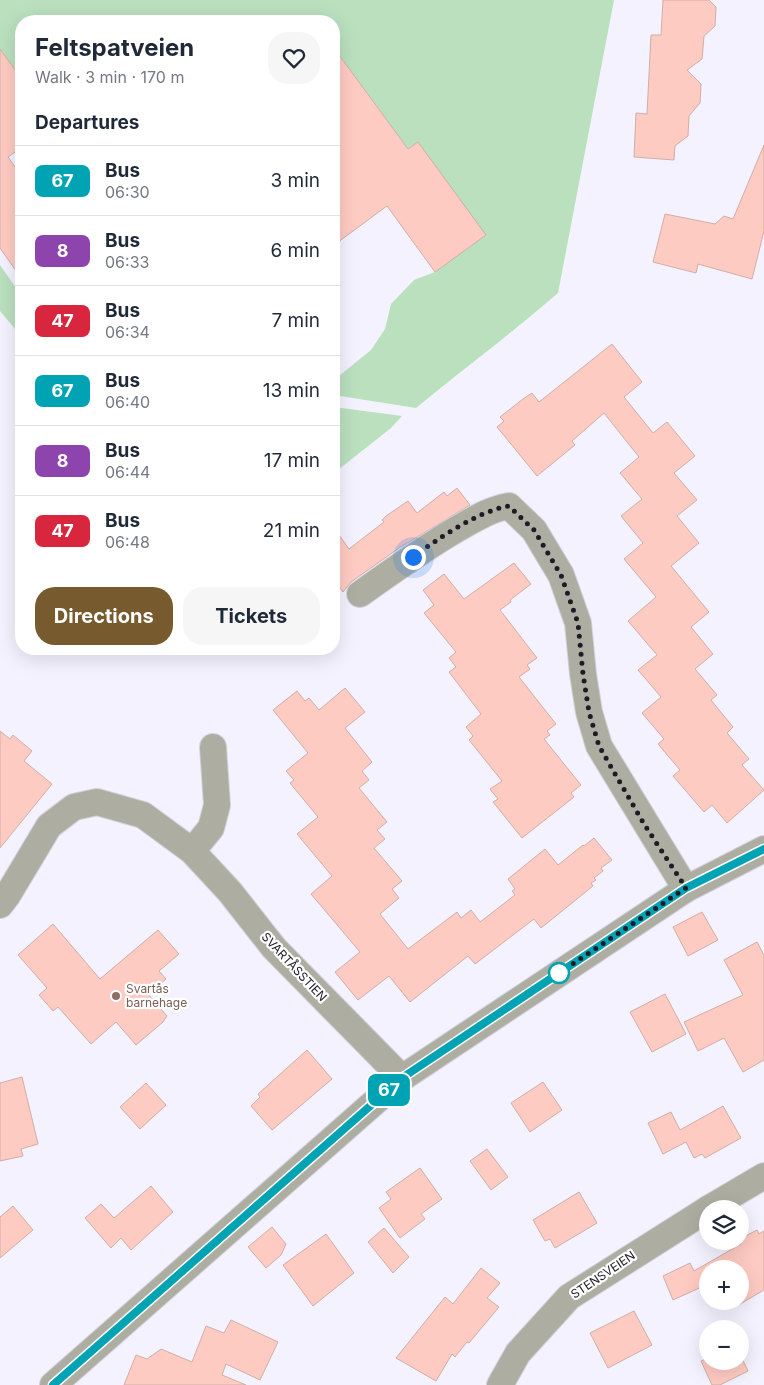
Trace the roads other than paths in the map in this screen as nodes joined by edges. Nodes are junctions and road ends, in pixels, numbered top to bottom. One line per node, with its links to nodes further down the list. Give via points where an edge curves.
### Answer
1 (360, 594): 5 (street, via 426,547 474,519 509,506 534,530 561,575 578,623 589,712 599,746)
2 (213, 747): 4 (street, via 217,805 211,828)
3 (764, 849): 5 (street)
4 (192, 851): 6 (street, SVARTÅSSTIEN, via 143,815 97,802 74,807 49,826); 7 (street, SVARTÅSSTIEN, via 230,892 274,948)
5 (686, 888): 7 (street)
6 (0, 905)
7 (402, 1078): 11 (street)
8 (764, 1176): 9 (street, STENSVEIEN)
9 (723, 1200)
10 (699, 1215): 12 (street, STENSVEIEN, via 569,1297 518,1353)
11 (53, 1385)
12 (500, 1385)

